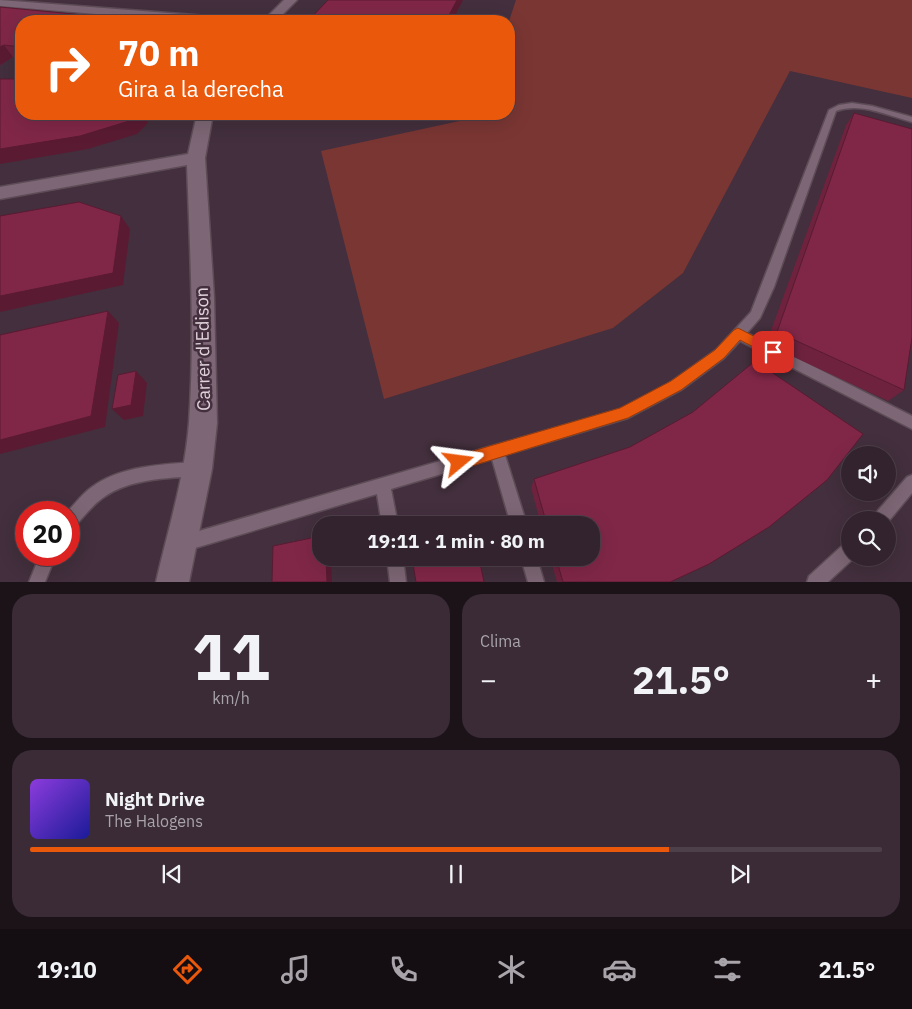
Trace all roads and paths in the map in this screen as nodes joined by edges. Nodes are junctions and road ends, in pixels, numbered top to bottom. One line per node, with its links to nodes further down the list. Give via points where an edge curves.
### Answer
1 (291, 0): 4 (street)
2 (0, 2): 3 (street)
3 (151, 15)
4 (275, 15)
5 (203, 120): 7 (street, Carrer d'Edison)
6 (912, 120): 9 (lane, via 861,106 840,106 833,110 768,287 756,315)
7 (196, 158): 8 (street); 12 (street, Carrer d'Edison, via 203,297 204,413)
8 (0, 193)
9 (738, 334): 10 (lane); 11 (lane, via 720,354 676,386 623,414)
10 (912, 423)
11 (497, 452): 14 (lane); 18 (lane)
12 (197, 469): 15 (lane, via 131,478 99,491); 19 (street, Carrer d'Edison)
13 (912, 482): 16 (lane)
14 (383, 484): 17 (lane); 19 (lane)
15 (80, 511)
16 (887, 511)
17 (388, 516)
18 (516, 516)
19 (181, 544): 25 (street, Carrer d'Edison)
20 (841, 558): 28 (lane)
21 (44, 566): 24 (lane)
22 (395, 566): 26 (lane)
23 (531, 566): 27 (lane)
24 (37, 582)
25 (172, 582)
26 (398, 582)
27 (536, 582)
28 (815, 582)

